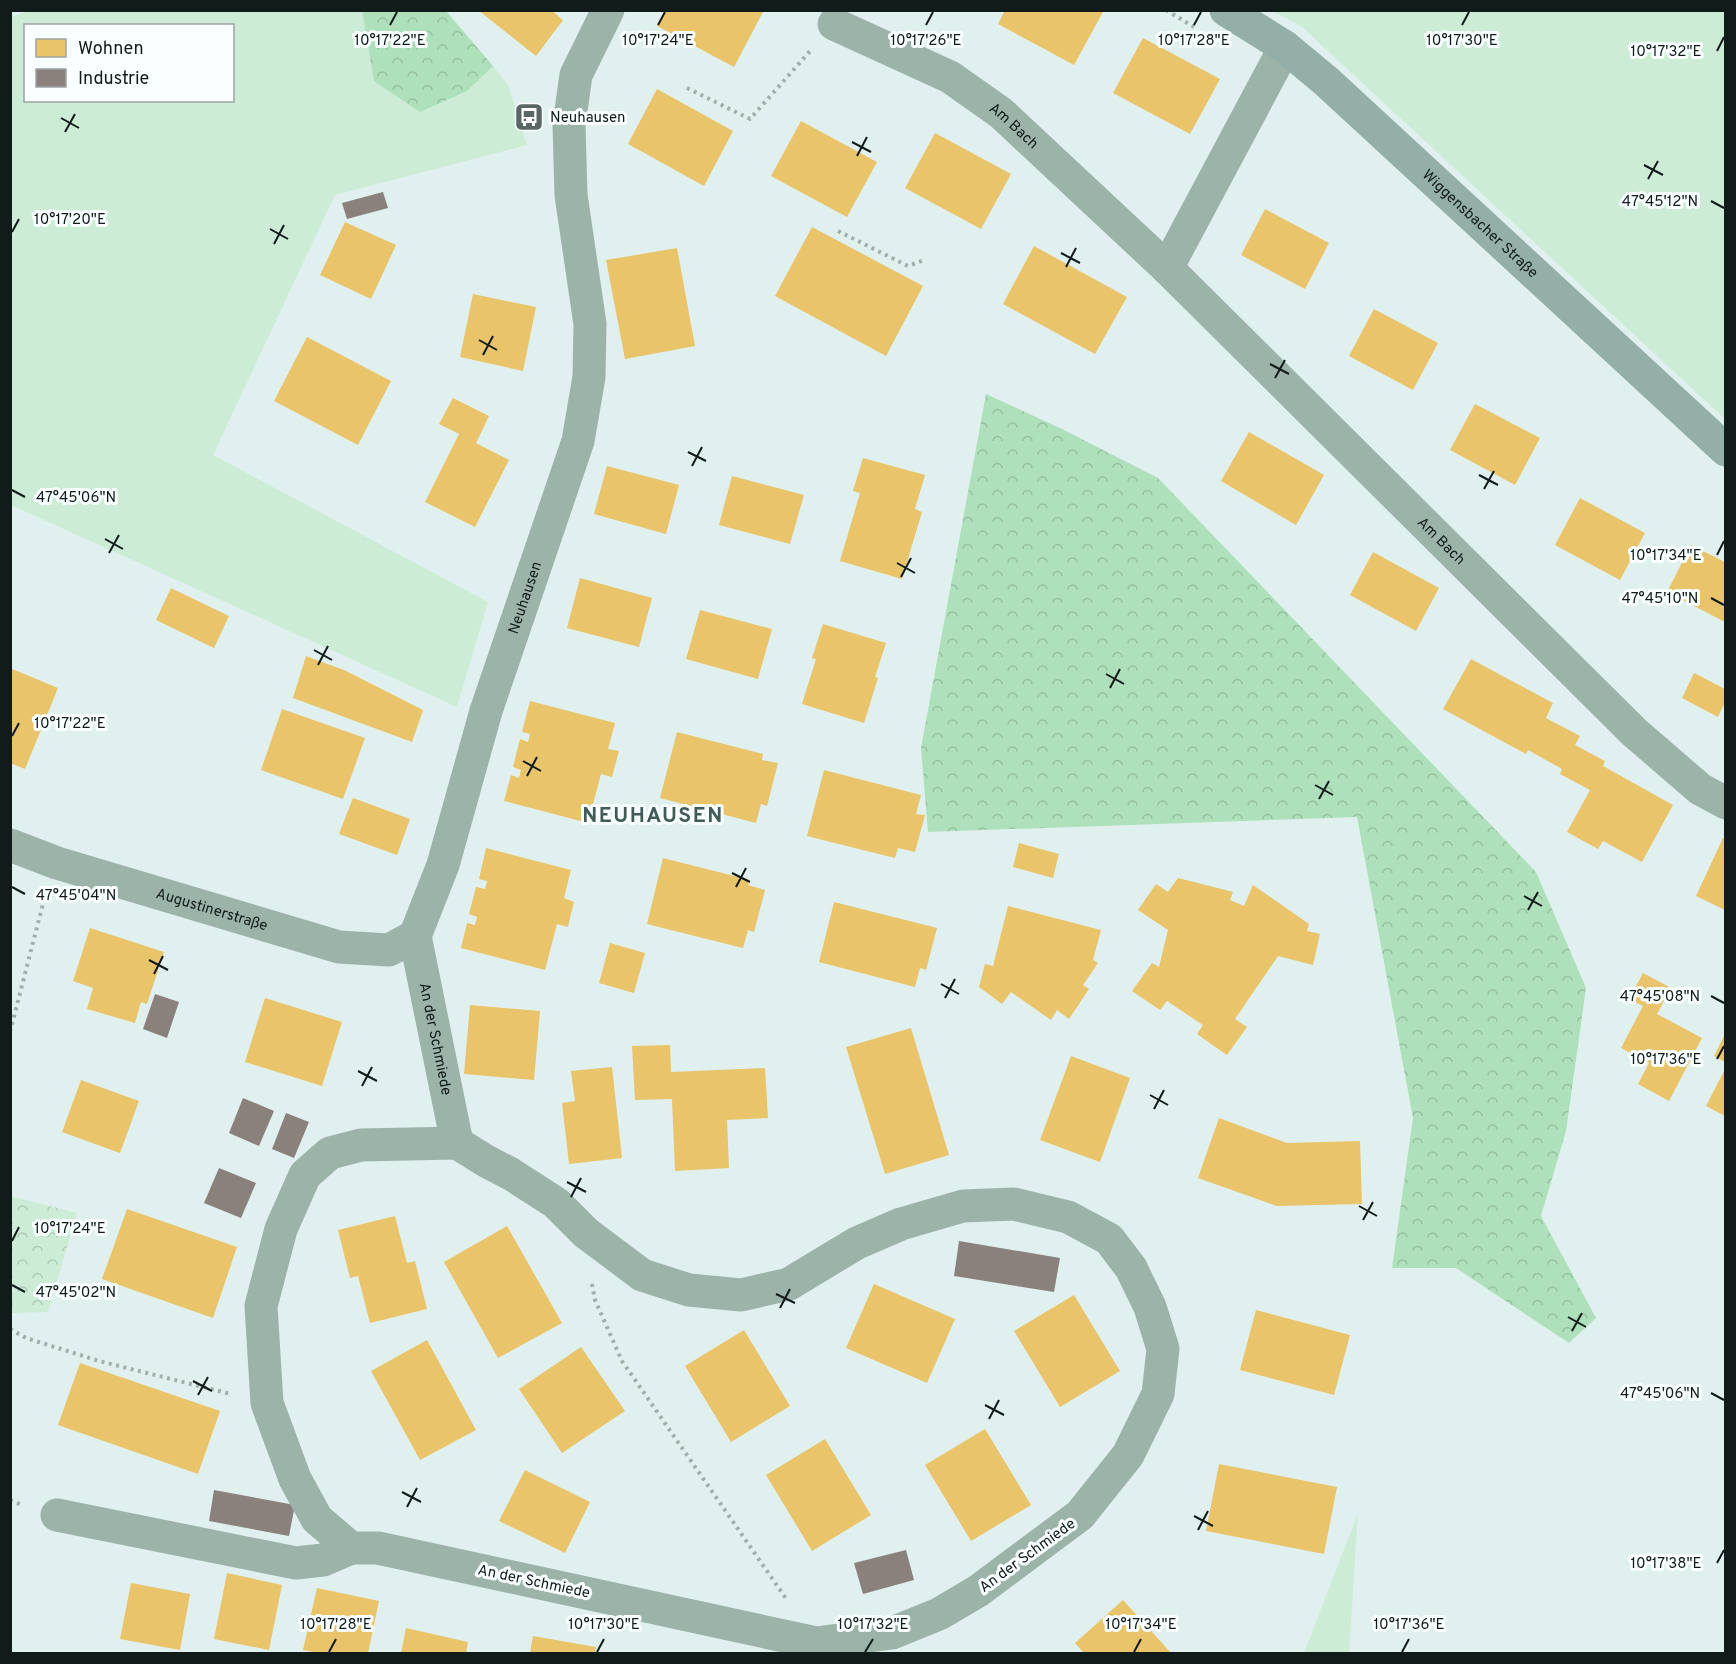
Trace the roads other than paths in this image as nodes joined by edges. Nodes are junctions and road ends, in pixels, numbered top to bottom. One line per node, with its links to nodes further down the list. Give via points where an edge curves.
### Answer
1 (608, 10): 9 (street, Neuhausen, via 576,75 570,125 572,195 590,324 589,377 578,441 486,711 443,866)
2 (1226, 10): 4 (street, Wiggensbacher Straße)
3 (834, 24): 5 (street, Am Bach, via 950,77 1001,113)
4 (1286, 47): 5 (street); 6 (street, Wiggensbacher Straße)
5 (1167, 268): 7 (street, Am Bach, via 1634,732 1700,789)
6 (1725, 450)
7 (1725, 802)
8 (10, 845): 9 (street, Augustinerstraße, via 57,863 339,946 389,950)
9 (415, 936): 10 (street, An der Schmiede)
10 (457, 1143): 12 (street, via 361,1145 330,1153 305,1175 281,1229 261,1306 267,1403 295,1479 317,1519); 13 (street, An der Schmiede, via 556,1203 586,1233 642,1275 689,1290 741,1295 789,1284 857,1243 901,1224 963,1206 1014,1204 1068,1217 1109,1239 1131,1268 1150,1307 1163,1349 1158,1394 1128,1455 1080,1515 978,1591 939,1614 892,1633)
11 (57, 1515): 12 (street, An der Schmiede, via 296,1563 323,1560)
12 (351, 1548): 13 (street, An der Schmiede, via 378,1548)
13 (820, 1648)

